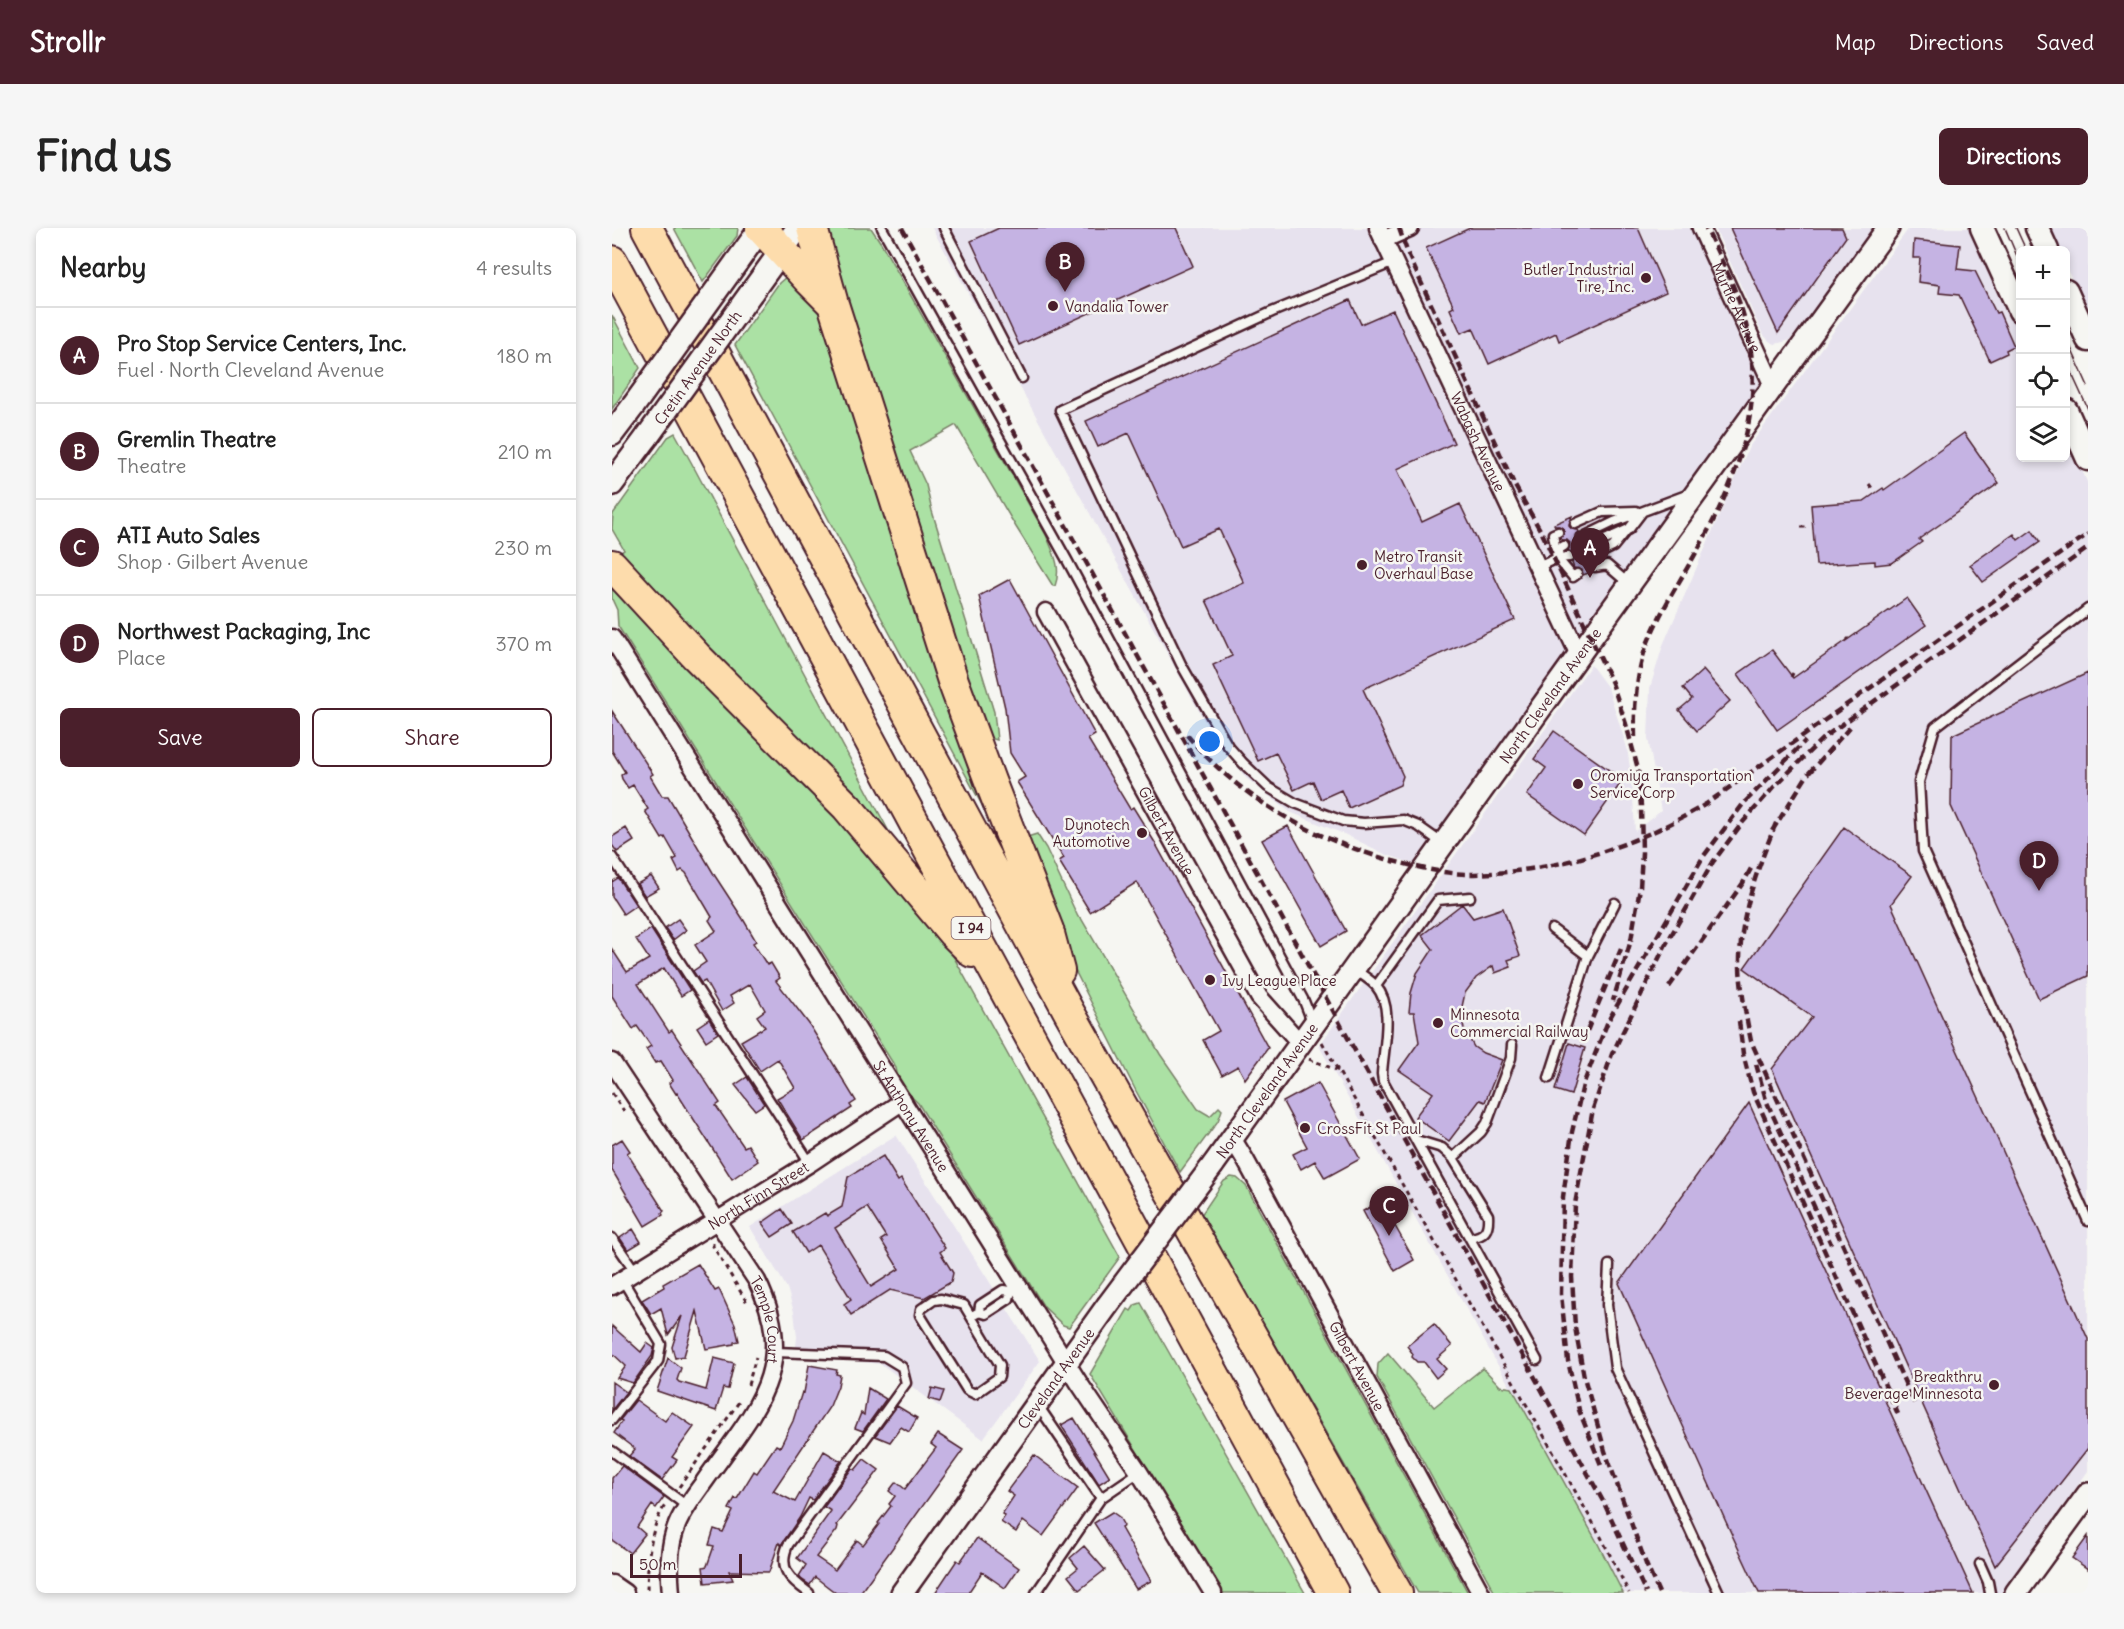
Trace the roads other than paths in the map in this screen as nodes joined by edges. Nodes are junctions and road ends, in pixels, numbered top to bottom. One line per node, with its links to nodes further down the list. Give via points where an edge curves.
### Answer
1 (646, 228): 55 (highway)
2 (761, 228): 12 (highway); 23 (main road, Cretin Avenue North, bridge)
3 (812, 228): 18 (highway)
4 (882, 228): 56 (lane, via 1067,560 1304,1001)
5 (944, 228): 20 (lane)
6 (1410, 228): 11 (street)
7 (1701, 228): 21 (street, Myrtle Avenue)
8 (1888, 228): 21 (street, North Cleveland Avenue)
9 (1982, 228): 17 (main road)
10 (2037, 228): 13 (main road)
11 (1381, 234): 15 (street, Wabash Avenue)
12 (790, 239): 18 (highway); 25 (main road, Cretin Avenue North, bridge)
13 (2045, 246)
14 (612, 261): 53 (highway, I 94)
15 (1394, 262): 38 (street, Wabash Avenue); 46 (lane, via 1272,312 1060,410 1181,664 1228,746 1243,763 1268,787 1295,803 1343,821 1402,820)
16 (2070, 300): 19 (main road)
17 (2016, 302)
18 (833, 304): 55 (highway, via 953,681 1048,930)
19 (2088, 340)
20 (1022, 378)
21 (1773, 386): 26 (street, North Cleveland Avenue)
22 (2070, 419): 24 (main road)
23 (612, 434)
24 (2088, 459)
25 (612, 484)
26 (1698, 490): 27 (lane); 41 (street, North Cleveland Avenue)
27 (1643, 511): 28 (lane, via 1602,512); 29 (lane); 31 (lane)
28 (1575, 524)
29 (1629, 529): 33 (lane); 34 (lane)
30 (1558, 532): 35 (lane, via 1553,534)
31 (1581, 538)
32 (1564, 546): 35 (lane)
33 (1613, 547): 36 (lane); 37 (lane)
34 (1586, 549)
35 (1557, 558): 35 (lane, via 1573,577 1573,566); 38 (lane)
36 (1590, 558)
37 (1607, 565): 39 (lane); 41 (lane)
38 (1538, 567): 45 (street, Wabash Avenue)
39 (1595, 567)
40 (616, 572): 53 (highway, via 847,807 953,933)
41 (1629, 584): 45 (street, North Cleveland Avenue)
42 (2088, 609): 68 (lane, via 1935,727 1919,782 1923,851)
43 (1046, 612): 58 (street, Gilbert Avenue, via 1259,997)
44 (612, 638): 61 (street, St Anthony Avenue)
45 (1579, 655): 46 (street, North Cleveland Avenue)
46 (1443, 844): 52 (street, North Cleveland Avenue)
47 (612, 857): 65 (lane)
48 (1470, 897): 54 (lane, via 1438,900)
49 (1615, 903): 51 (lane)
50 (1552, 929): 51 (lane)
51 (1588, 956): 60 (lane)
52 (1353, 968): 54 (lane); 56 (street, North Cleveland Avenue)
53 (997, 977): 93 (highway, I 94)
54 (1376, 986): 63 (lane, via 1385,1013 1383,1081)
55 (1069, 1012): 94 (highway)
56 (1313, 1025): 58 (street, North Cleveland Avenue)
57 (1512, 1045): 64 (lane, via 1511,1058 1487,1123)
58 (1298, 1046): 62 (street, North Cleveland Avenue)
59 (612, 1062): 67 (street, Temple Court)
60 (1549, 1078)
61 (903, 1101): 65 (street, North Finn Street); 73 (street, St Anthony Avenue)
62 (1232, 1138): 66 (street, North Cleveland Avenue); 95 (street, Gilbert Avenue)
63 (1416, 1140): 64 (lane, via 1442,1148); 70 (lane)
64 (1453, 1158): 70 (lane, via 1488,1215 1485,1232)
65 (810, 1163): 67 (street, North Finn Street)
66 (1213, 1165): 77 (street, Cleveland Avenue, bridge)
67 (717, 1220): 72 (street, North Finn Street); 75 (street, Temple Court, via 767,1301)
68 (2088, 1221)
69 (612, 1238): 72 (lane)
70 (1470, 1238): 76 (lane)
71 (1609, 1265): 96 (lane, via 1607,1305 1615,1368)
72 (623, 1278): 79 (lane, via 661,1344 658,1361)
73 (1014, 1288): 74 (lane, via 999,1292 980,1305); 77 (street, St Anthony Avenue)
74 (975, 1314): 74 (lane, via 964,1305 941,1299 921,1309 920,1315 968,1390 975,1394 999,1377 1000,1365)
75 (775, 1352): 84 (street, Temple Court, via 760,1401); 89 (lane, via 884,1356 902,1367 906,1383 783,1555 789,1577)
76 (1537, 1360)
77 (1067, 1363): 78 (street, Cleveland Avenue); 81 (street, St Anthony Avenue)
78 (1037, 1404): 83 (lane); 90 (street, Cleveland Avenue)
79 (612, 1420)
80 (612, 1451): 84 (lane)
81 (1139, 1472): 83 (lane); 92 (street, St Anthony Avenue)
82 (2088, 1494): 98 (street)
83 (1101, 1498): 91 (lane)
84 (687, 1506): 88 (street, Temple Court, via 671,1546)
85 (1980, 1564): 97 (lane)
86 (612, 1584): 87 (street)
87 (625, 1593)
88 (671, 1593)
89 (809, 1593)
90 (902, 1593)
91 (1036, 1593)
92 (1213, 1593)
93 (1333, 1593)
94 (1397, 1593)
95 (1481, 1593)
96 (1719, 1593)
97 (1990, 1593)
98 (2016, 1593)

